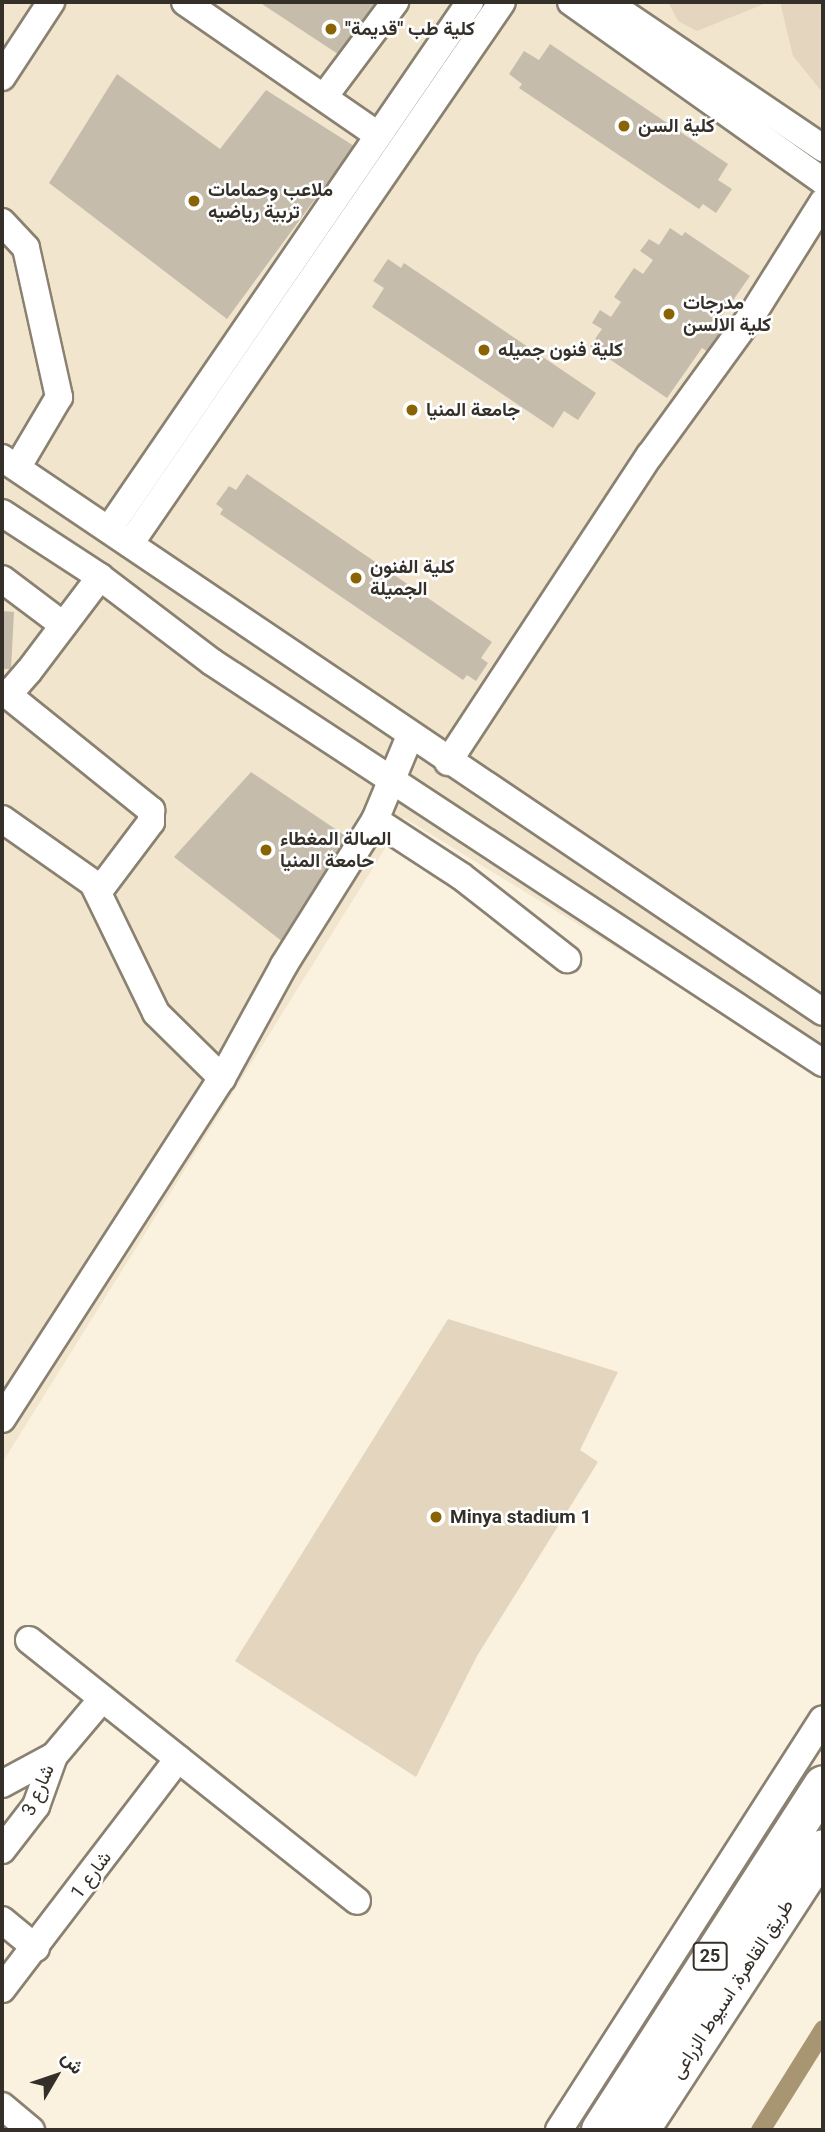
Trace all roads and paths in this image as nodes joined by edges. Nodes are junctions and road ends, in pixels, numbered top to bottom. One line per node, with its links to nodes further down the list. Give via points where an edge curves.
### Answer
1 (51, 2): 8 (street)
2 (185, 2): 11 (street)
3 (395, 2): 11 (street)
4 (470, 2): 9 (street)
5 (502, 2): 10 (street)
6 (571, 2): 14 (street)
7 (607, 2): 13 (street)
8 (2, 76)
9 (412, 84): 10 (street); 12 (street)
10 (435, 95): 15 (street)
11 (324, 97): 12 (street)
12 (376, 134): 15 (street)
13 (823, 148)
14 (823, 181)
15 (358, 184): 18 (street)
16 (823, 202): 28 (street, via 754,312 650,455)
17 (2, 222): 19 (street, via 26,248 59,397)
18 (242, 357): 21 (street); 22 (street)
19 (10, 463): 21 (street)
20 (2, 513): 23 (street)
21 (109, 529): 22 (street)
22 (130, 544): 27 (street)
23 (100, 577): 25 (street); 29 (street, via 212,662)
24 (2, 579): 25 (street)
25 (62, 624): 26 (street, via 49,648)
26 (5, 693): 32 (street, via 151,810 151,822)
27 (410, 736): 28 (street); 29 (street)
28 (449, 762): 34 (street)
29 (393, 778): 31 (street); 35 (street)
30 (2, 819): 32 (street)
31 (374, 820): 33 (street, via 461,876); 36 (street, via 284,965)
32 (99, 891): 36 (street, via 105,914 156,1013)
33 (567, 959)
34 (823, 1012)
35 (823, 1063)
36 (222, 1078): 37 (street)
37 (2, 1419)
38 (29, 1640): 39 (street)
39 (102, 1699): 41 (street, شارع 3); 42 (street)
40 (823, 1719): 51 (street, طريق القاهرة, اسيوط الزراعى)
41 (54, 1756): 43 (street); 46 (street, شارع 3, via 36,1807)
42 (178, 1759): 47 (street); 49 (street, شارع 1)
43 (2, 1784)
44 (823, 1785): 51 (highway, طريق القاهرة, اسيوط الزراعى / 25)
45 (823, 1849): 51 (highway, طريق القاهرة, اسيوط الزراعى / 25)
46 (2, 1850)
47 (357, 1901)
48 (2, 1920): 49 (street)
49 (36, 1948): 50 (street, شارع 1)
50 (2, 1989)
51 (670, 2021): 54 (street, طريق القاهرة, اسيوط الزراعى); 55 (highway, طريق القاهرة, اسيوط الزراعى / 25); 56 (highway, طريق القاهرة, اسيوط الزراعى / 25)
52 (2, 2106): 53 (street)
53 (31, 2130)
54 (559, 2130)
55 (601, 2130)
56 (640, 2130)

